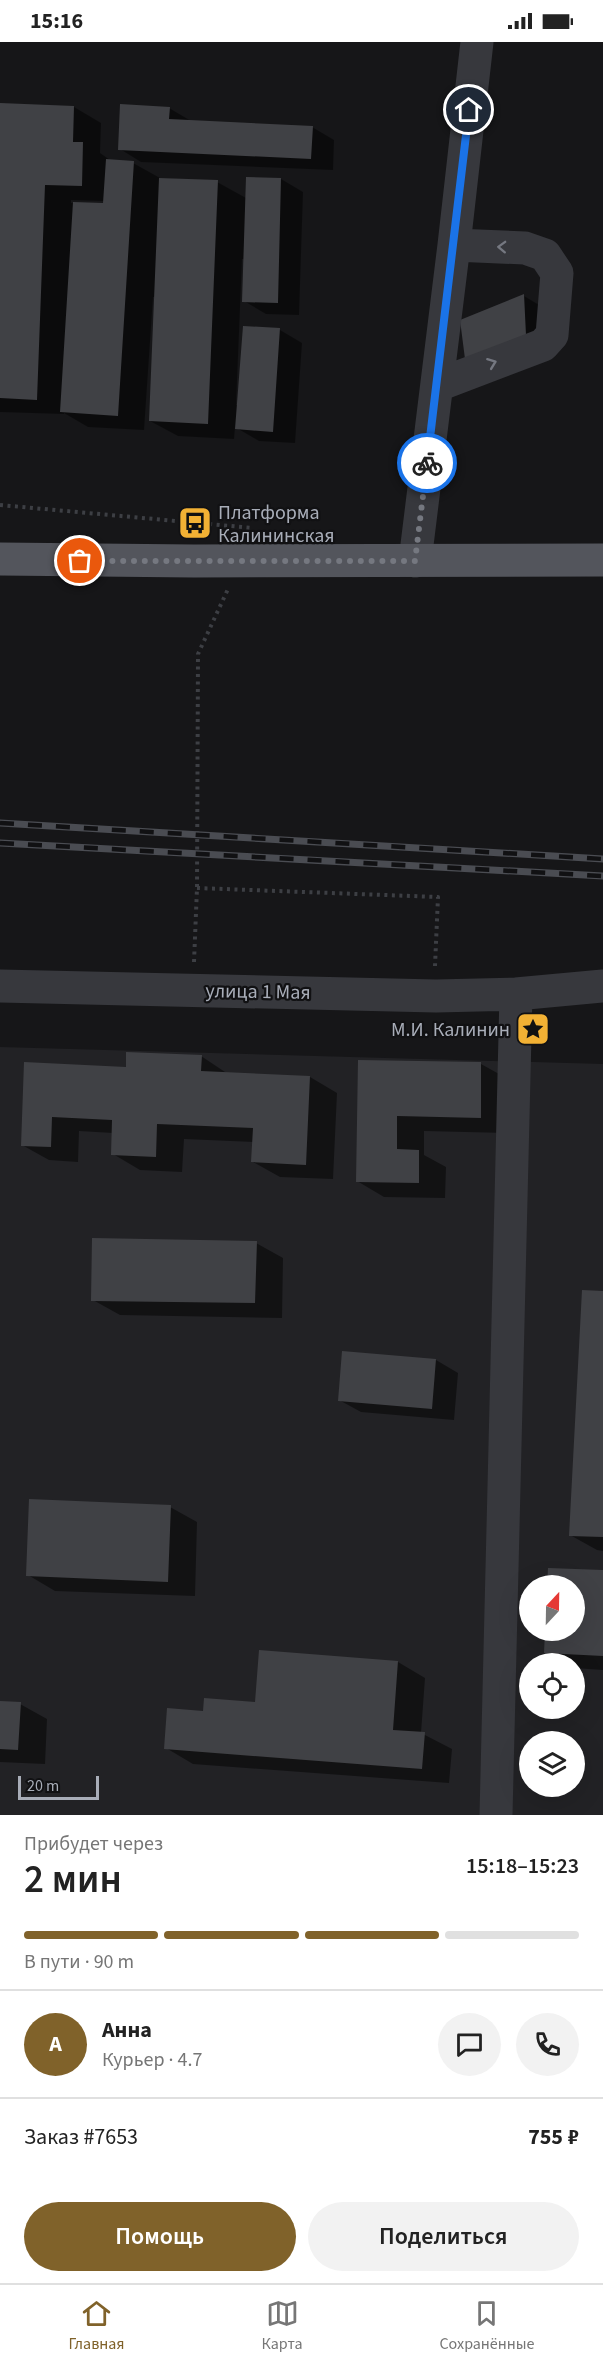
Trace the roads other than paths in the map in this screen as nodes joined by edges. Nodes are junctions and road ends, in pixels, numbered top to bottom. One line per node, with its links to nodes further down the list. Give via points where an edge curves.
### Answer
1 (477, 42): 2 (street)
2 (454, 245): 3 (street); 3 (street, one-way to 2, via 543,345 552,335 557,273 545,255 525,248)
3 (438, 385): 6 (street)
4 (0, 559): 6 (main road)
5 (603, 560): 6 (main road)
6 (415, 561)
7 (0, 986): 9 (street, улица 1 Мая, via 436,996)
8 (603, 986): 9 (street, улица 1 Мая)
9 (516, 994): 10 (street)
10 (496, 1815)

